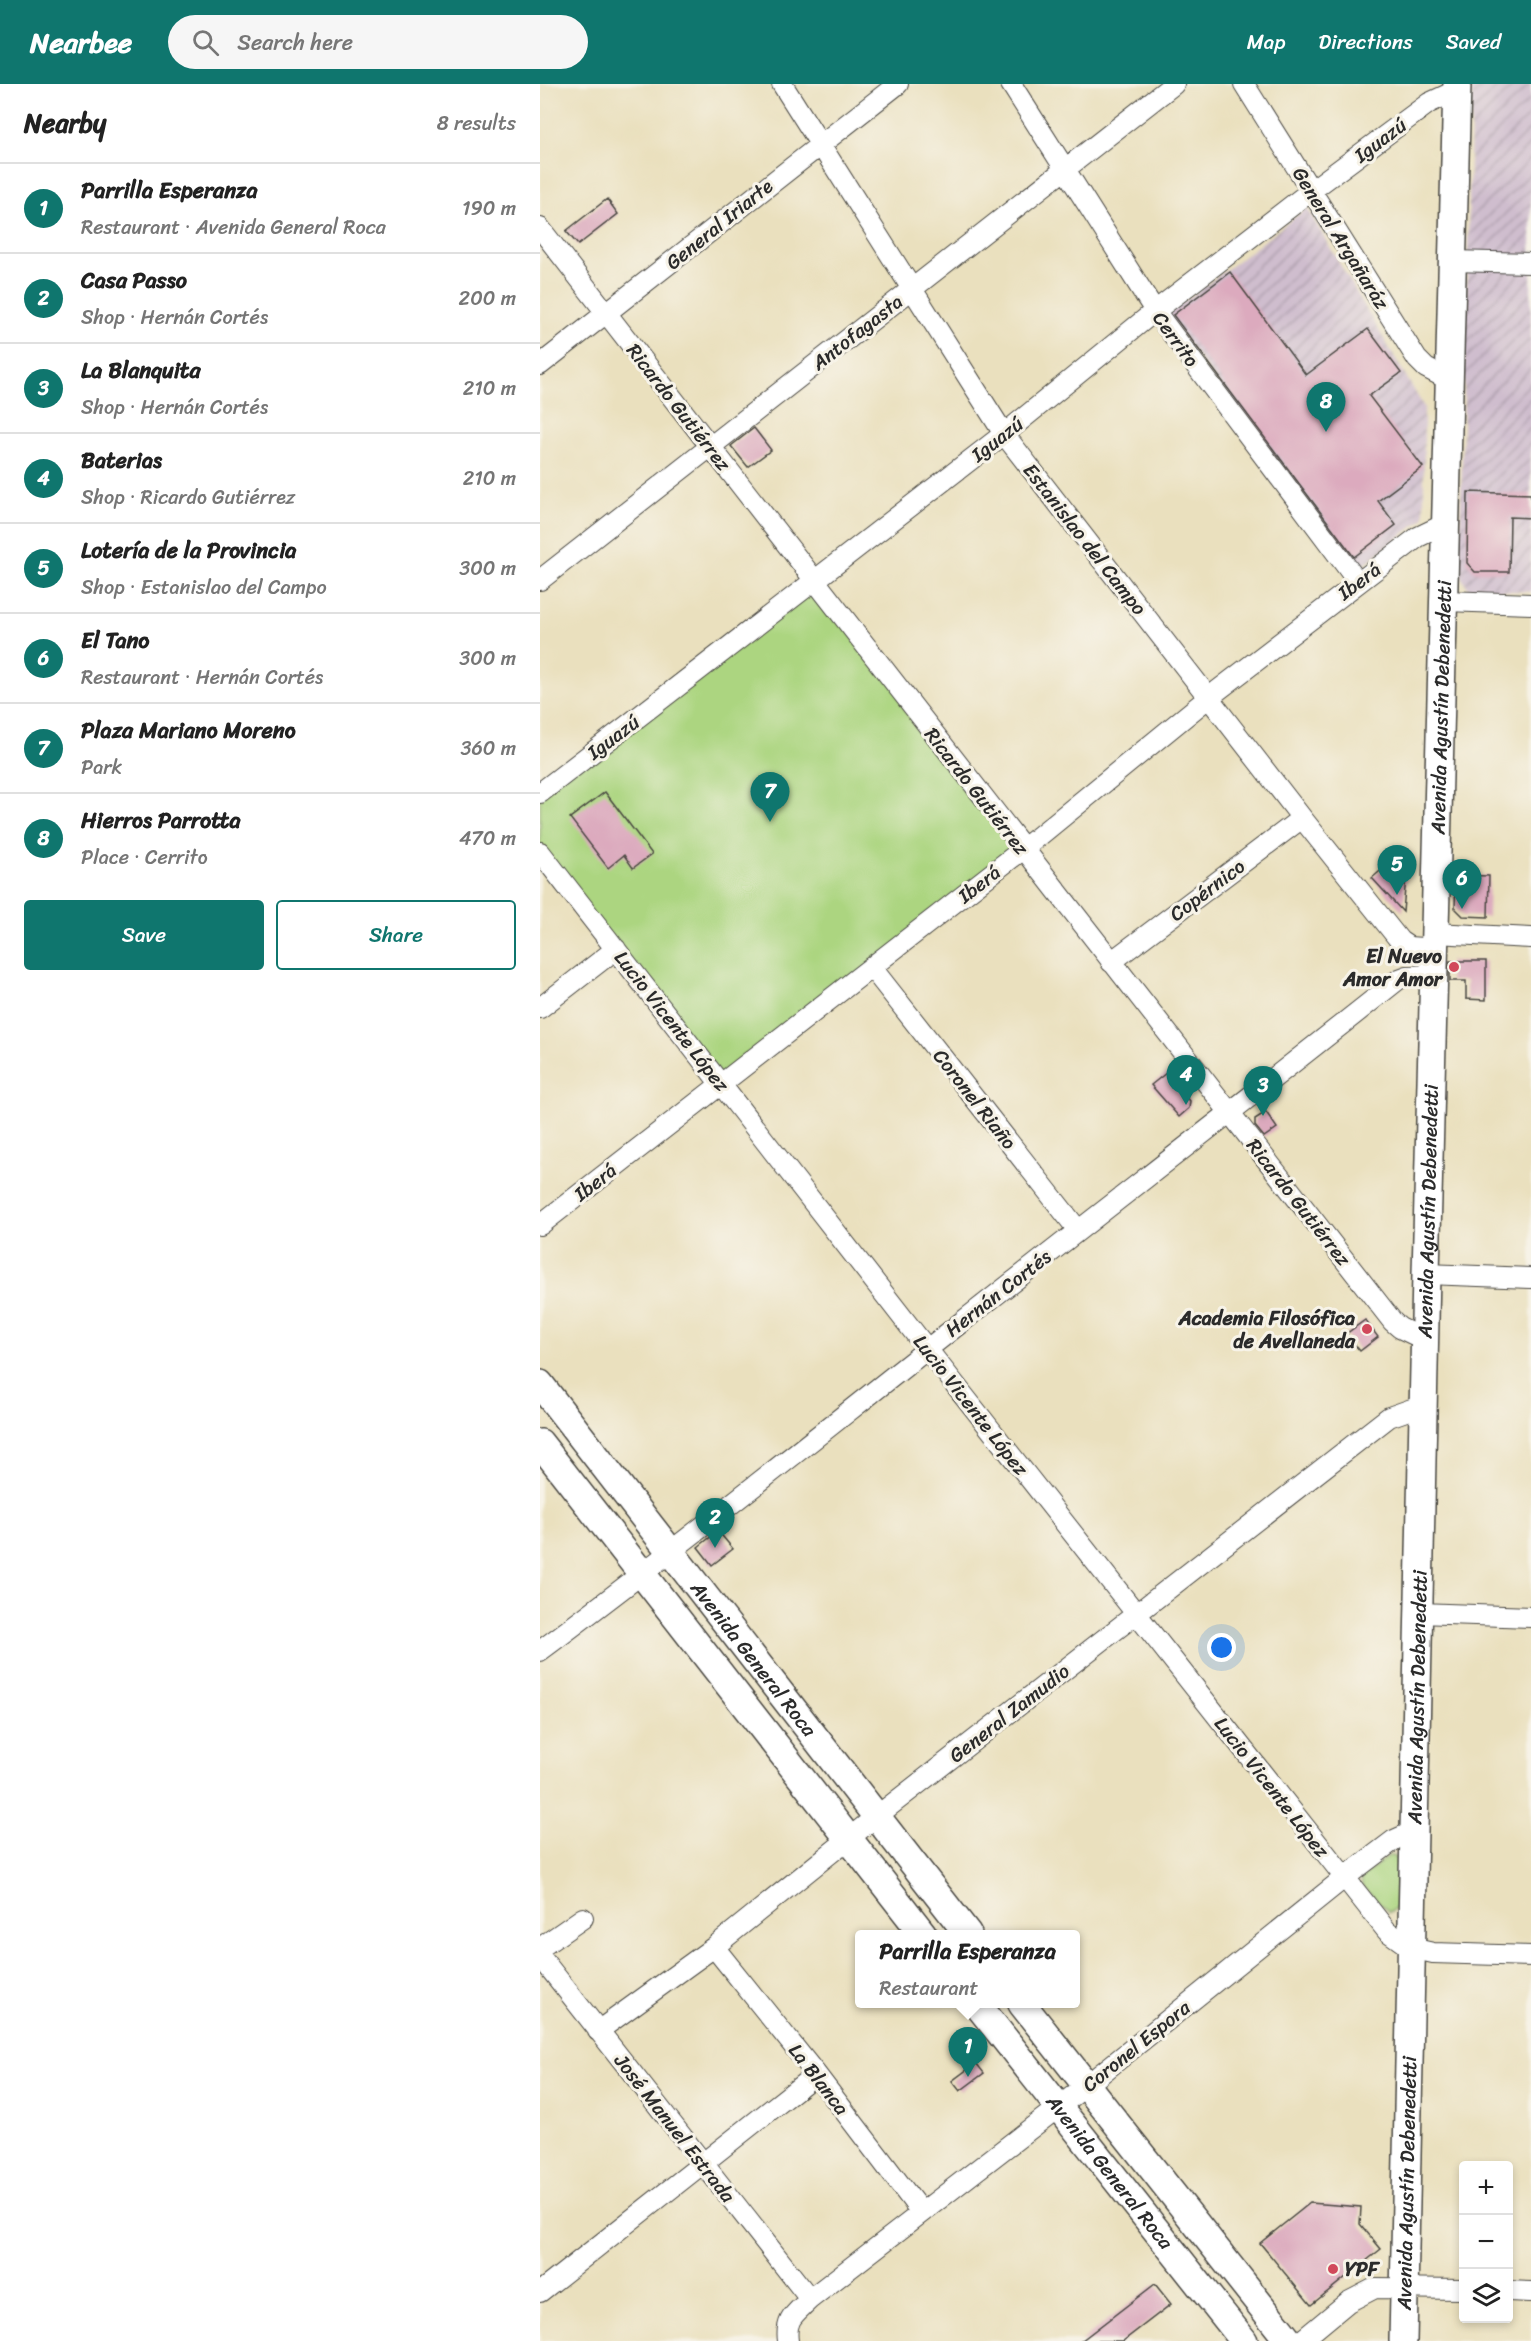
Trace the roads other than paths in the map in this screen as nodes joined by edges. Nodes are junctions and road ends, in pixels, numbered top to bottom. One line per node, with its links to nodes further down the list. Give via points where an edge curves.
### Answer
1 (782, 84): 7 (street, Estanislao del Campo)
2 (898, 84): 7 (street, General Iriarte)
3 (1011, 84): 8 (street, Cerrito)
4 (1174, 84): 8 (street, Antofagasta)
5 (1244, 84): 9 (street, General Argañaráz)
6 (1457, 87): 9 (street, Iguazú, via 1429,103); 11 (main road, Avenida Agustín Debenedetti)
7 (819, 144): 13 (street, Estanislao del Campo); 15 (street, General Iriarte)
8 (1064, 170): 13 (street, Antofagasta); 14 (street, Cerrito)
9 (1312, 190): 14 (street, Iguazú); 17 (street, General Argañaráz, via 1417,359)
10 (540, 228): 15 (street, Ricardo Gutiérrez)
11 (1452, 261): 12 (street); 17 (main road, Avenida Agustín Debenedetti)
12 (1531, 263)
13 (910, 290): 18 (street, Estanislao del Campo); 19 (street, Antofagasta)
14 (1155, 311): 18 (street, Iguazú); 23 (street, Cerrito)
15 (606, 314): 16 (street, General Iriarte); 19 (street, Ricardo Gutiérrez)
16 (540, 366)
17 (1449, 380): 20 (main road, Avenida Agustín Debenedetti)
18 (1004, 434): 22 (street, Iguazú); 26 (street, Estanislao del Campo)
19 (708, 446): 21 (street, Antofagasta); 22 (street, Ricardo Gutiérrez)
20 (1447, 523): 23 (street, Iberá, via 1418,537); 24 (main road, Avenida Agustín Debenedetti)
21 (540, 580)
22 (815, 580): 27 (street, Iguazú); 29 (street, Ricardo Gutiérrez)
23 (1358, 582): 26 (street, Iberá)
24 (1445, 601): 25 (street); 34 (main road, Avenida Agustín Debenedetti)
25 (1531, 604)
26 (1208, 698): 28 (street, Estanislao del Campo); 29 (street, Iberá)
27 (540, 793)
28 (1302, 818): 32 (street, Estanislao del Campo); 35 (street, Copérnico)
29 (1022, 850): 35 (street, Ricardo Gutiérrez); 36 (street, Iberá)
30 (540, 852): 33 (street, Lucio Vicente López)
31 (1531, 938): 34 (street, Hernán Cortés)
32 (1400, 941): 34 (street, Hernán Cortés, via 1409,947)
33 (616, 949): 37 (street); 38 (street, Lucio Vicente López)
34 (1435, 952): 39 (street, Hernán Cortés); 42 (main road, Avenida Agustín Debenedetti)
35 (1111, 962): 39 (street, Ricardo Gutiérrez)
36 (872, 968): 38 (street, Iberá); 41 (street, Coronel Riaño)
37 (540, 1008)
38 (721, 1083): 40 (street, Iberá); 45 (street, Lucio Vicente López)
39 (1230, 1114): 41 (street, Hernán Cortés); 44 (street, Ricardo Gutiérrez, via 1393,1322)
40 (540, 1225)
41 (1078, 1230): 45 (street, Hernán Cortés)
42 (1426, 1274): 43 (street); 44 (main road, Avenida Agustín Debenedetti)
43 (1531, 1278)
44 (1425, 1340): 47 (main road, Avenida Agustín Debenedetti)
45 (927, 1349): 49 (street, Hernán Cortés); 52 (street, Lucio Vicente López)
46 (540, 1384): 49 (main road, Avenida General Roca)
47 (1424, 1405): 51 (main road, Avenida Agustín Debenedetti); 52 (street, General Zamudio, via 1389,1417)
48 (540, 1443): 50 (main road, Avenida General Roca)
49 (671, 1553): 50 (street, Hernán Cortés); 55 (main road, Avenida General Roca)
50 (641, 1573): 54 (street, Hernán Cortés); 57 (main road, Avenida General Roca)
51 (1419, 1613): 53 (street); 56 (main road, Avenida Agustín Debenedetti)
52 (1136, 1614): 55 (street, General Zamudio); 58 (street, Lucio Vicente López)
53 (1531, 1617)
54 (540, 1651)
55 (875, 1818): 57 (street, General Zamudio); 61 (main road, Avenida General Roca)
56 (1414, 1831): 58 (street, Coronel Espora, via 1394,1840); 64 (main road, Avenida Agustín Debenedetti)
57 (848, 1839): 60 (main road, Avenida General Roca); 62 (street, General Zamudio)
58 (1344, 1878): 64 (street, Lucio Vicente López, via 1387,1931); 71 (street, Coronel Espora)
59 (583, 1918): 63 (street)
60 (919, 1930)
61 (964, 1930)
62 (714, 1947): 69 (street, General Zamudio); 70 (street, La Blanca)
63 (540, 1948)
64 (1411, 1948): 66 (street, via 1432,1953); 75 (main road, Avenida Agustín Debenedetti)
65 (540, 1956): 69 (street, José Manuel Estrada)
66 (1531, 1956)
67 (979, 2008): 72 (main road, Avenida General Roca)
68 (1026, 2008): 71 (main road, Avenida General Roca)
69 (598, 2031): 73 (street, José Manuel Estrada)
70 (816, 2074): 73 (street); 74 (street, La Blanca)
71 (1087, 2085): 72 (street, Coronel Espora); 83 (main road, Avenida General Roca)
72 (1058, 2108): 74 (street, Coronel Espora); 82 (main road, Avenida General Roca)
73 (703, 2164): 78 (street); 80 (street, José Manuel Estrada)
74 (921, 2212): 80 (street, Coronel Espora)
75 (1404, 2287): 76 (street); 84 (street, via 1375,2288 1360,2294); 85 (main road, Avenida Agustín Debenedetti)
76 (1459, 2289)
77 (1513, 2291): 79 (street)
78 (540, 2292)
79 (1531, 2292)
80 (810, 2300): 81 (street, Coronel Espora, via 791,2317)
81 (788, 2339)
82 (1244, 2341)
83 (1289, 2341)
84 (1301, 2341)
85 (1403, 2341)

